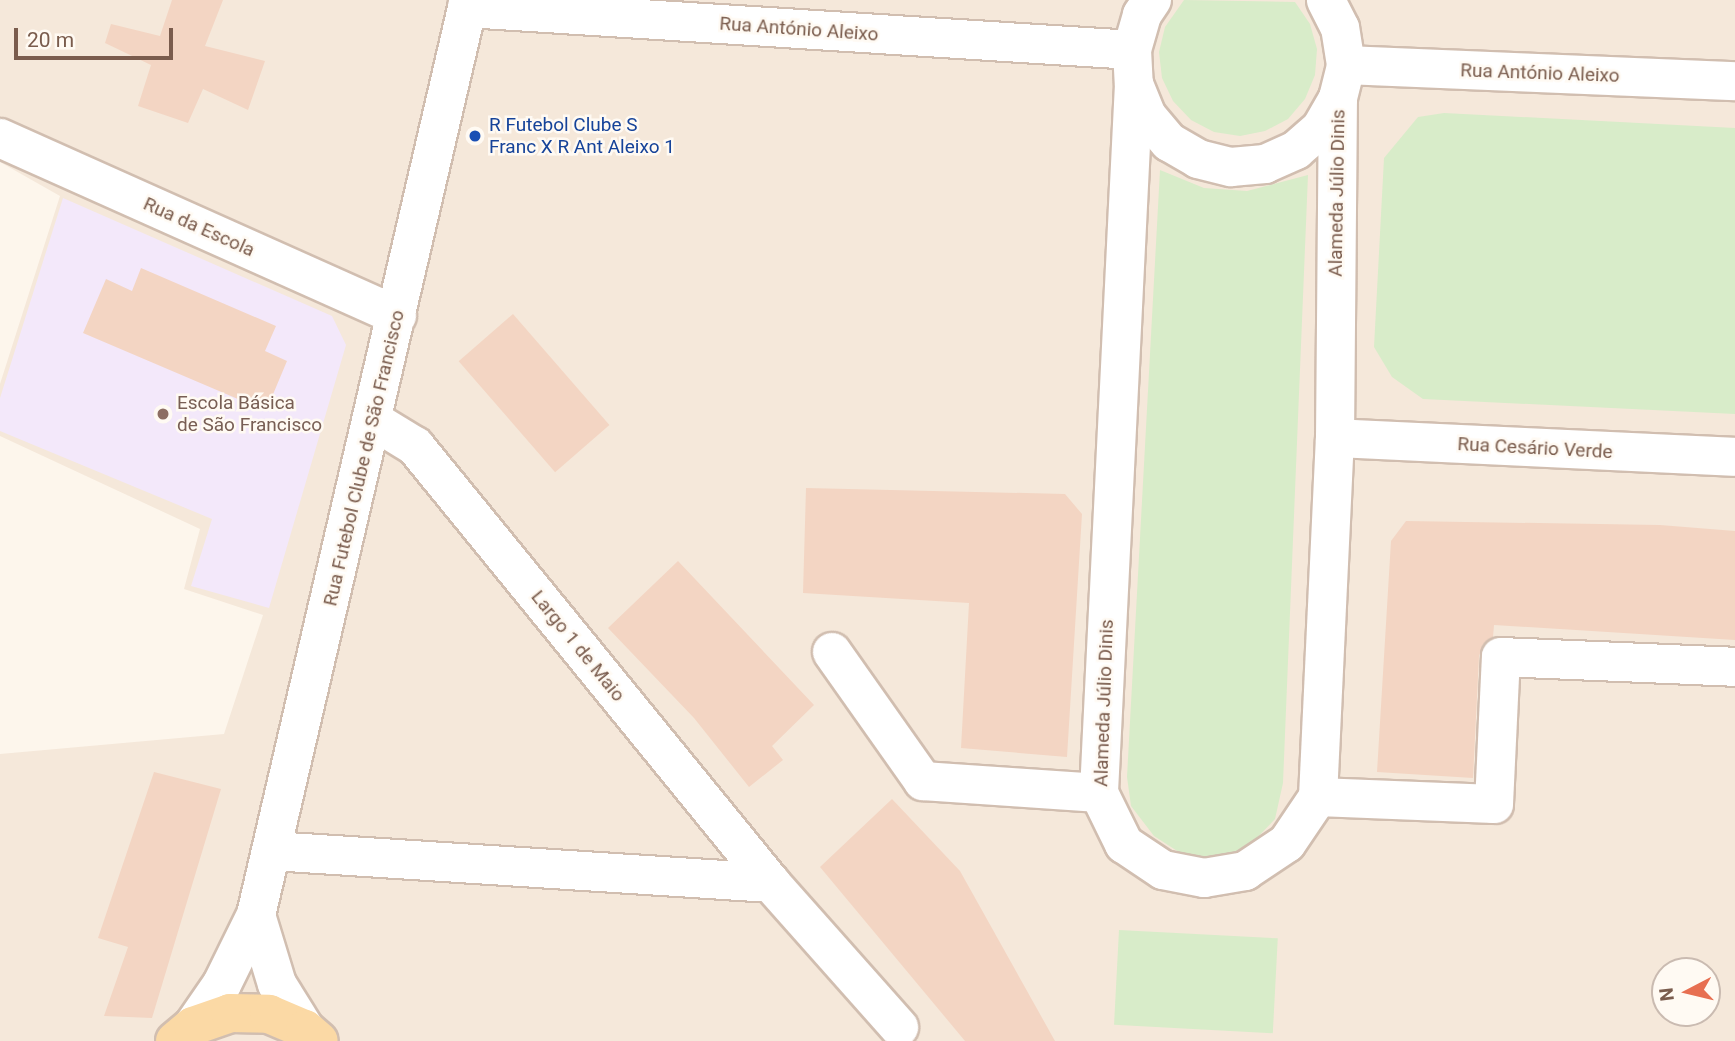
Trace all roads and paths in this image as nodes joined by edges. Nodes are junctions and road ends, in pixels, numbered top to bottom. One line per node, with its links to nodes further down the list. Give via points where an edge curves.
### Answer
1 (468, 4): 2 (street, Rua António Aleixo); 6 (street, Rua Futebol Clube de São Francisco)
2 (1141, 30): 3 (street, Alameda Júlio Dinis, via 1147,116 1169,142 1198,159 1231,167 1265,164 1296,150 1321,128); 12 (street, Alameda Júlio Dinis)
3 (1339, 39): 4 (street, Rua António Aleixo); 8 (street, Alameda Júlio Dinis)
4 (1735, 81)
5 (0, 138): 6 (street, Rua da Escola)
6 (397, 316): 7 (street, Rua Futebol Clube de São Francisco)
7 (374, 421): 14 (street, Rua Futebol Clube de São Francisco); 15 (street, Largo 1 de Maio, via 415,446)
8 (1335, 438): 9 (street, Rua Cesário Verde); 13 (street, Alameda Júlio Dinis)
9 (1735, 457)
10 (832, 652): 12 (street, via 923,781)
11 (1735, 667): 13 (street, via 1501,657 1494,804)
12 (1099, 793): 13 (street, Alameda Júlio Dinis, via 1124,844 1163,870 1204,878 1245,871 1287,843)
13 (1318, 797)
14 (272, 851): 15 (street); 16 (street, Rua Futebol Clube de São Francisco)
15 (771, 883): 17 (street, Largo 1 de Maio)
16 (256, 915): 18 (street, Rua Futebol Clube de São Francisco, via 222,984); 19 (street, via 277,984)
17 (899, 1027)
18 (184, 1034): 19 (main road, via 230,1013 256,1013 269,1014)
19 (319, 1037)

